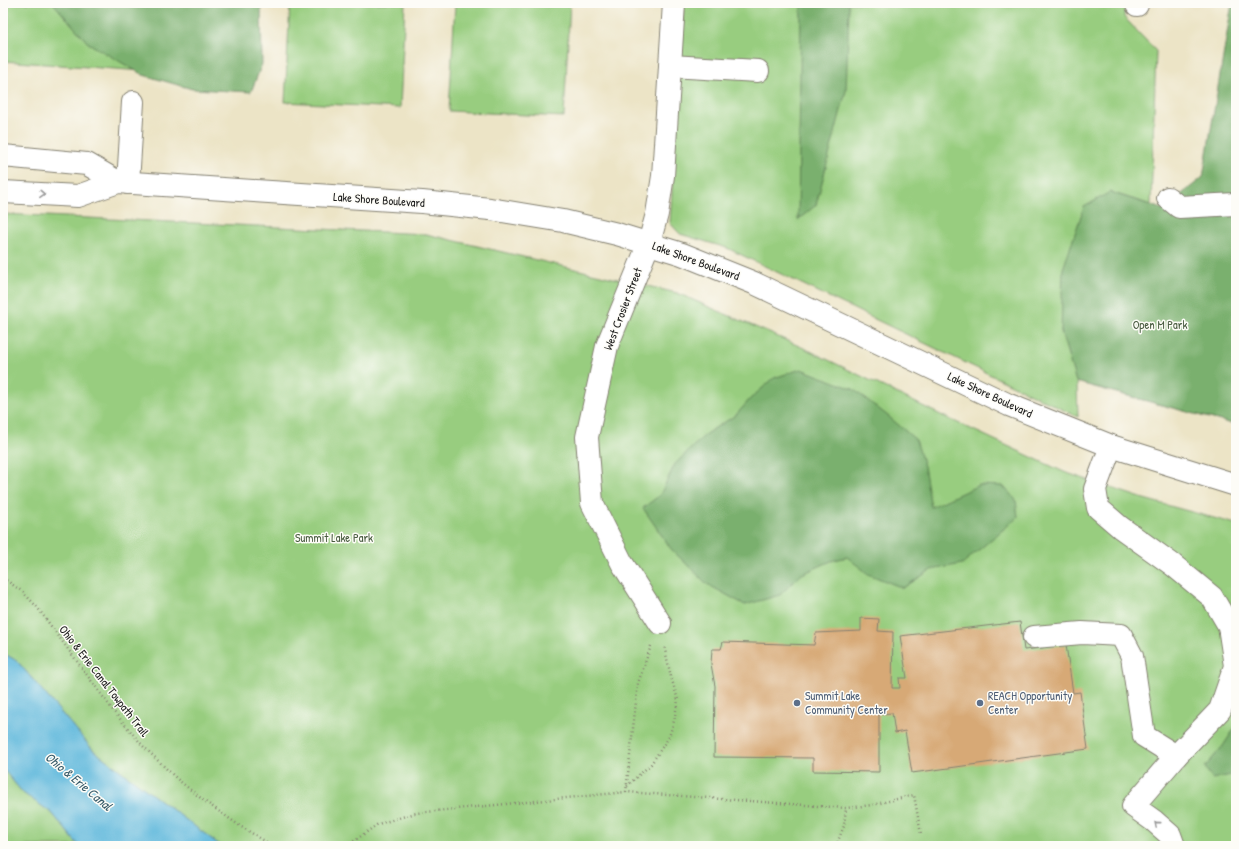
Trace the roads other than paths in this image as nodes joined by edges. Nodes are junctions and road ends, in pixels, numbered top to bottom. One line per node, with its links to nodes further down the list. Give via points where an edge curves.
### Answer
1 (674, 3): 2 (main road, West Crosier Street)
2 (670, 66): 3 (main road); 10 (main road, West Crosier Street, via 663,176)
3 (758, 71)
4 (133, 102): 6 (main road)
5 (3, 156): 6 (main road, Lake Shore Boulevard, via 87,164)
6 (123, 183): 7 (main road, Lake Shore Boulevard, one-way to 6, via 78,196); 10 (main road, Lake Shore Boulevard, via 490,208 564,221)
7 (3, 192)
8 (1168, 198): 9 (main road, via 1179,207)
9 (1236, 204)
10 (649, 243): 11 (main road, Lake Shore Boulevard, via 754,283 1009,405); 13 (main road, West Crosier Street, via 607,346 586,437 592,503 622,563)
11 (1111, 446): 12 (main road, Lake Shore Boulevard); 15 (main road, via 1095,489 1098,508 1212,597 1229,626 1235,666 1220,710)
12 (1236, 485)
13 (660, 623)
14 (1034, 637): 15 (main road, via 1082,633 1121,636 1132,656 1144,736)
15 (1176, 756): 16 (main road, one-way to 15, via 1170,835 1133,806)
16 (1174, 846)

